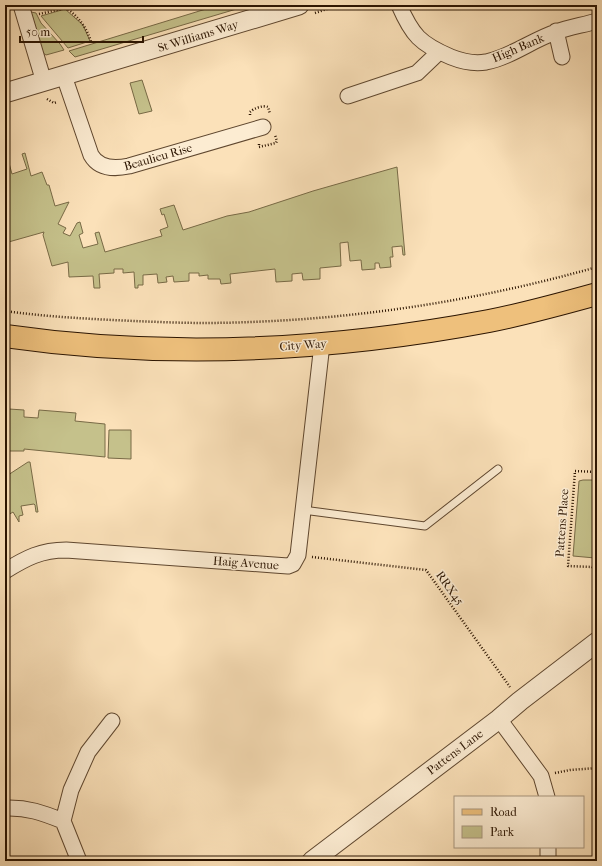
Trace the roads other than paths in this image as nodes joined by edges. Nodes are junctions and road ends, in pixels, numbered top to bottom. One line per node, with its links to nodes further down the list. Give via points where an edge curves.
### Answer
1 (21, 5): 9 (street)
2 (299, 5): 8 (street, St Williams Way)
3 (399, 5): 6 (street, High Bank, via 414,33 425,44)
4 (597, 21): 5 (street, High Bank)
5 (556, 31): 6 (street, High Bank, via 485,62 462,62); 7 (street)
6 (439, 52): 11 (street, via 417,72)
7 (562, 57)
8 (64, 76): 9 (street, St Williams Way); 12 (street, Beaulieu Rise, via 91,155 98,163 110,168 136,165)
9 (44, 82): 10 (street, St Williams Way)
10 (5, 93)
11 (348, 96)
12 (263, 127)
13 (597, 294): 15 (main road, City Way, via 489,321 419,333)
14 (5, 336): 15 (main road, City Way, via 156,349)
15 (322, 344): 17 (street)
16 (498, 469): 17 (lane, via 425,526)
17 (303, 510): 18 (street, Haig Avenue, via 298,555 295,562 288,566 55,550 29,557)
18 (5, 571)
19 (597, 642): 20 (street, Pattens Lane)
20 (499, 719): 22 (street, via 541,776); 27 (street, Pattens Lane)
21 (112, 721): 24 (street, via 88,752 71,790)
22 (547, 796)
23 (5, 808): 24 (street, via 39,812)
24 (63, 822): 26 (street)
25 (548, 848): 28 (street)
26 (79, 861)
27 (312, 861)
28 (548, 861)

